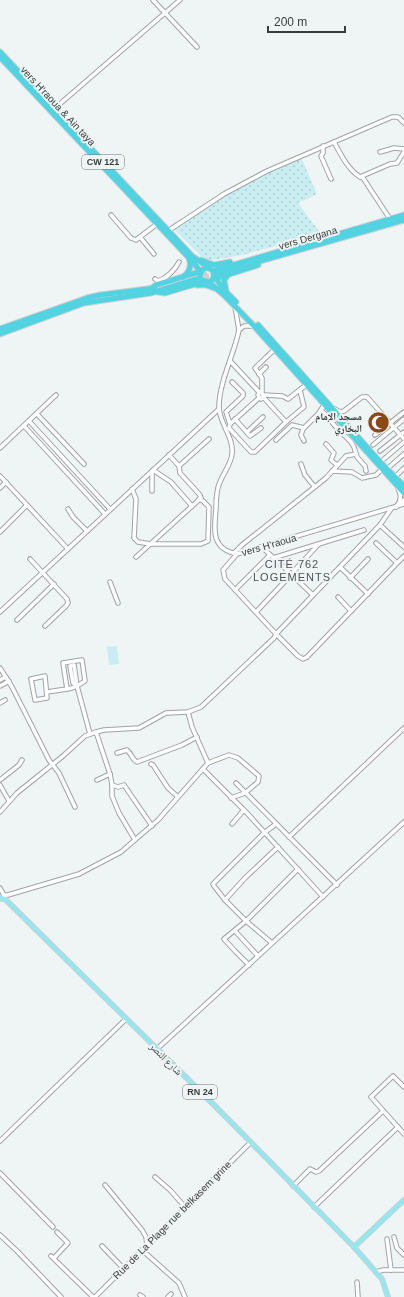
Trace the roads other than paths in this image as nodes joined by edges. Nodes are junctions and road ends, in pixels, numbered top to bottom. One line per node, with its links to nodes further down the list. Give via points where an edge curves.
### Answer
1 (153, 0): 3 (street)
2 (180, 0): 3 (street)
3 (165, 13): 4 (street); 7 (street)
4 (197, 47)
5 (0, 52): 7 (highway, CW 121)
6 (0, 57): 19 (highway, vers H'raoua & Ain taya)
7 (54, 109): 20 (highway, CW 121)
8 (404, 124): 9 (street, via 398,117 392,117)
9 (334, 142): 10 (street); 13 (street, via 347,164)
10 (323, 146): 14 (street, via 321,156); 20 (street, via 267,170 224,194)
11 (404, 151): 12 (street, via 394,148); 13 (street, via 397,163)
12 (380, 152)
13 (360, 177): 17 (street)
14 (331, 179)
15 (111, 215): 21 (street, via 131,238)
16 (404, 215): 17 (highway)
17 (390, 219): 24 (highway)
18 (404, 220): 25 (highway, vers Dergana)
19 (157, 224): 21 (street); 23 (highway, vers H'raoua & Ain taya)
20 (168, 231): 23 (highway, CW 121)
21 (140, 238): 22 (street)
22 (154, 254)
23 (188, 254): 27 (highway, via 218,265); 28 (highway, CW 121); 30 (highway, vers H'raoua & Ain taya); 31 (highway, via 190,266)
24 (266, 255): 27 (highway, via 261,254); 28 (highway)
25 (276, 256): 28 (highway, vers Dergana); 29 (highway, via 267,262)
26 (179, 262): 33 (street)
27 (233, 262): 28 (highway)
28 (214, 273): 29 (highway); 30 (highway, via 205,269); 34 (highway); 39 (highway, CW 121)
29 (230, 273): 39 (highway, via 224,283)
30 (200, 274): 31 (highway); 34 (highway, vers H'raoua & Ain taya); 36 (highway); 38 (highway)
31 (182, 277): 33 (highway)
32 (155, 279): 33 (street)
33 (165, 280): 36 (highway)
34 (206, 281): 35 (highway); 37 (highway)
35 (190, 286): 37 (highway, via 206,285); 38 (highway, via 163,293)
36 (151, 290): 42 (highway, via 87,298)
37 (219, 290): 40 (highway)
38 (157, 292): 44 (highway, via 89,302)
39 (229, 295): 56 (highway, CW 121)
40 (235, 306): 41 (highway); 43 (street)
41 (255, 327): 43 (street, via 244,326); 45 (highway)
42 (0, 329)
43 (239, 330): 46 (street, vers H'raoua)
44 (0, 334)
45 (275, 349): 48 (street, via 255,368); 50 (highway)
46 (230, 361): 53 (street); 55 (street, vers H'raoua)
47 (266, 367): 48 (street)
48 (259, 374): 53 (street, via 262,378)
49 (232, 382): 66 (street, via 244,396 226,412)
50 (306, 385): 51 (street); 54 (highway)
51 (300, 390): 53 (street, via 288,399 282,396); 64 (street, via 304,406)
52 (56, 395): 59 (street)
53 (262, 395): 61 (street); 64 (street)
54 (324, 405): 57 (street); 92 (highway)
55 (219, 409): 85 (street); 126 (street, vers H'raoua, via 232,453 218,488 215,535 221,546)
56 (334, 409): 65 (street, via 344,411 362,397 367,397); 92 (highway, CW 121)
57 (320, 410): 70 (street); 83 (street, via 345,435)
58 (404, 412): 65 (street)
59 (37, 414): 63 (street); 87 (street)
60 (263, 417): 71 (street)
61 (235, 419): 66 (street); 71 (street)
62 (404, 419): 68 (street)
63 (29, 421): 67 (street); 113 (street)
64 (286, 422): 66 (street, via 255,452 251,452 229,428)
65 (390, 423): 68 (street); 73 (street)
66 (230, 424)
67 (24, 426): 81 (street); 115 (street)
68 (394, 427): 72 (street); 80 (street)
69 (261, 428): 71 (street, via 252,436)
70 (303, 429): 76 (street, via 292,425); 77 (street, via 301,434)
71 (247, 432)
72 (402, 434): 75 (street); 82 (street)
73 (375, 435)
74 (209, 439): 89 (street)
75 (404, 439)
76 (276, 440)
77 (304, 441)
78 (404, 442): 86 (street)
79 (326, 444): 90 (street, via 334,454 331,460)
80 (373, 444)
81 (0, 448)
82 (380, 451)
83 (356, 454): 90 (street, via 346,456); 95 (street)
84 (404, 454): 92 (street)
85 (169, 455): 89 (street); 93 (street)
86 (384, 459)
87 (84, 464)
88 (301, 464): 100 (street, via 305,475)
89 (178, 466): 106 (street, via 180,473 200,495)
90 (337, 466): 94 (street)
91 (404, 468): 97 (street)
92 (384, 469): 94 (street, via 376,475 362,478 351,472); 97 (highway, CW 121); 99 (highway)
93 (152, 470): 103 (street); 104 (street); 110 (street, via 171,482)
94 (332, 471): 100 (street)
95 (366, 471)
96 (0, 476): 98 (street)
97 (395, 477): 101 (highway, CW 121)
98 (6, 482): 102 (street); 108 (street)
99 (396, 484): 105 (highway); 111 (street, via 401,497)
100 (314, 486): 126 (street, via 242,545)
101 (404, 486)
102 (0, 488)
103 (132, 490): 113 (street); 121 (street, via 136,499 134,538 138,542)
104 (152, 491)
105 (404, 493)
106 (199, 499): 110 (street); 121 (street, via 209,507 208,541 202,544)
107 (404, 500): 111 (street, vers H'raoua)
108 (27, 505): 119 (street); 124 (street)
109 (404, 505): 111 (street, vers H'raoua)
110 (192, 506): 121 (street)
111 (396, 507): 114 (street, vers H'raoua)
112 (68, 509): 118 (street)
113 (110, 509): 115 (street)
114 (391, 509): 116 (street); 126 (street, vers H'raoua)
115 (105, 514): 118 (street)
116 (380, 525): 123 (street); 134 (street)
117 (364, 530): 122 (street)
118 (87, 531): 124 (street)
119 (0, 532)
120 (376, 543): 133 (street)
121 (151, 544): 129 (street)
122 (319, 544): 130 (street); 136 (street)
123 (404, 547)
124 (68, 549): 137 (street)
125 (266, 551): 127 (street)
126 (236, 553): 143 (street, via 223,570 225,579)
127 (270, 555): 130 (street); 143 (street)
128 (404, 556): 133 (street)
129 (136, 557)
130 (273, 558): 135 (street)
131 (30, 559): 137 (street)
132 (368, 559): 140 (street)
133 (397, 563): 144 (street)
134 (340, 567): 140 (street); 145 (street)
135 (289, 572): 136 (street); 138 (street)
136 (293, 572): 139 (street)
137 (43, 573): 142 (street); 149 (street)
138 (289, 577): 139 (street); 150 (street)
139 (294, 577): 145 (street)
140 (350, 578): 144 (street)
141 (110, 582): 147 (street)
142 (54, 584): 151 (street); 152 (street, via 68,603)
143 (235, 590): 150 (street)
144 (368, 594): 148 (street)
145 (312, 595): 153 (street)
146 (338, 597): 148 (street)
147 (118, 603)
148 (352, 611): 153 (street, via 304,658 298,656)
149 (0, 612)
150 (256, 612): 153 (street)
151 (17, 620)
152 (46, 626)
153 (276, 634): 164 (street, via 201,707)
154 (0, 668): 155 (street)
155 (6, 677): 156 (street); 157 (street)
156 (0, 680)
157 (8, 681): 158 (street); 172 (street)
158 (0, 686)
159 (76, 686): 159 (street, via 77,683 74,665 70,666); 160 (street); 160 (street, via 85,681 82,660 63,663); 167 (street)
160 (67, 689): 161 (street)
161 (47, 692): 161 (street, via 47,699 34,700 32,678 45,676)
162 (5, 700): 163 (street)
163 (0, 703)
164 (188, 712): 166 (street, via 166,713 139,728); 168 (street)
165 (404, 728): 193 (street)
166 (96, 732): 167 (street); 175 (street)
167 (90, 734): 172 (street)
168 (197, 737): 169 (street, via 137,762 128,750); 171 (street)
169 (117, 753)
170 (22, 760): 176 (street)
171 (208, 763): 174 (street); 181 (street, via 229,755 238,758 258,776 258,782)
172 (53, 764): 184 (street); 185 (street)
173 (151, 764): 182 (street, via 168,788)
174 (203, 769): 182 (street); 183 (street)
175 (110, 774): 177 (street); 180 (street)
176 (0, 780)
177 (98, 780)
178 (236, 783): 181 (street)
179 (0, 785): 184 (street)
180 (112, 785): 191 (street, via 124,785); 194 (street, via 112,796)
181 (245, 793): 183 (street); 190 (street)
182 (178, 797): 191 (street)
183 (231, 798): 186 (street)
184 (9, 801): 187 (street)
185 (75, 807)
186 (244, 811): 189 (street); 192 (street)
187 (0, 812)
188 (404, 822): 197 (street)
189 (232, 824)
190 (276, 824): 192 (street); 193 (street)
191 (152, 826): 194 (street)
192 (264, 833): 195 (street); 201 (street, via 213,884)
193 (289, 837): 197 (street)
194 (135, 840): 200 (street, via 121,852 79,874)
195 (278, 847): 196 (street); 201 (street)
196 (298, 869): 199 (street); 202 (street)
197 (336, 885): 199 (street)
198 (0, 888): 200 (street)
199 (323, 897): 204 (street)
200 (3, 898): 207 (main road, شارع النصر / RN 24)
201 (225, 900): 202 (street)
202 (246, 921): 203 (street); 204 (street)
203 (235, 931): 205 (street); 206 (street, via 224,939)
204 (272, 943): 205 (street)
205 (258, 956): 206 (street)
206 (249, 965): 208 (street)
207 (126, 1019): 208 (main road, شارع النصر / RN 24); 213 (street)
208 (157, 1049): 214 (main road, شارع النصر / RN 24)
209 (404, 1087): 210 (street, via 393,1076 371,1097)
210 (383, 1111): 211 (street); 218 (street, via 319,1171 310,1169)
211 (398, 1127): 212 (street); 221 (street)
212 (404, 1134)
213 (0, 1141)
214 (250, 1143): 218 (main road, شارع النصر / RN 24); 220 (street, Rue de La Plage rue belkasem grine)
215 (0, 1173): 222 (street)
216 (155, 1177): 220 (street)
217 (105, 1186): 227 (street, via 142,1230)
218 (293, 1186): 221 (main road, شارع النصر / RN 24)
219 (403, 1203): 229 (main road)
220 (185, 1207): 227 (street, Rue de La Plage rue belkasem grine)
221 (314, 1207): 229 (main road, شارع النصر / RN 24)
222 (53, 1228)
223 (57, 1232): 239 (street, via 68,1243 53,1257)
224 (0, 1235): 238 (street)
225 (394, 1238): 231 (street, via 397,1248)
226 (387, 1239): 233 (street)
227 (147, 1245): 230 (street, Rue de La Plage rue belkasem grine)
228 (102, 1246): 232 (street)
229 (354, 1247): 235 (main road, شارع النصر / RN 24)
230 (142, 1250): 232 (street, Rue de La Plage rue belkasem grine); 241 (street, via 179,1283)
231 (404, 1255)
232 (123, 1268): 237 (street, Rue de La Plage rue belkasem grine)
233 (391, 1270): 234 (street); 235 (street)
234 (404, 1270)
235 (376, 1272): 243 (main road, شارع النصر / RN 24, via 382,1278)
236 (357, 1282): 242 (street)
237 (100, 1292): 239 (street, Rue de La Plage rue belkasem grine); 240 (street)
238 (61, 1297)
239 (94, 1297)
240 (104, 1297)
241 (184, 1297)
242 (358, 1297)
243 (388, 1297)

